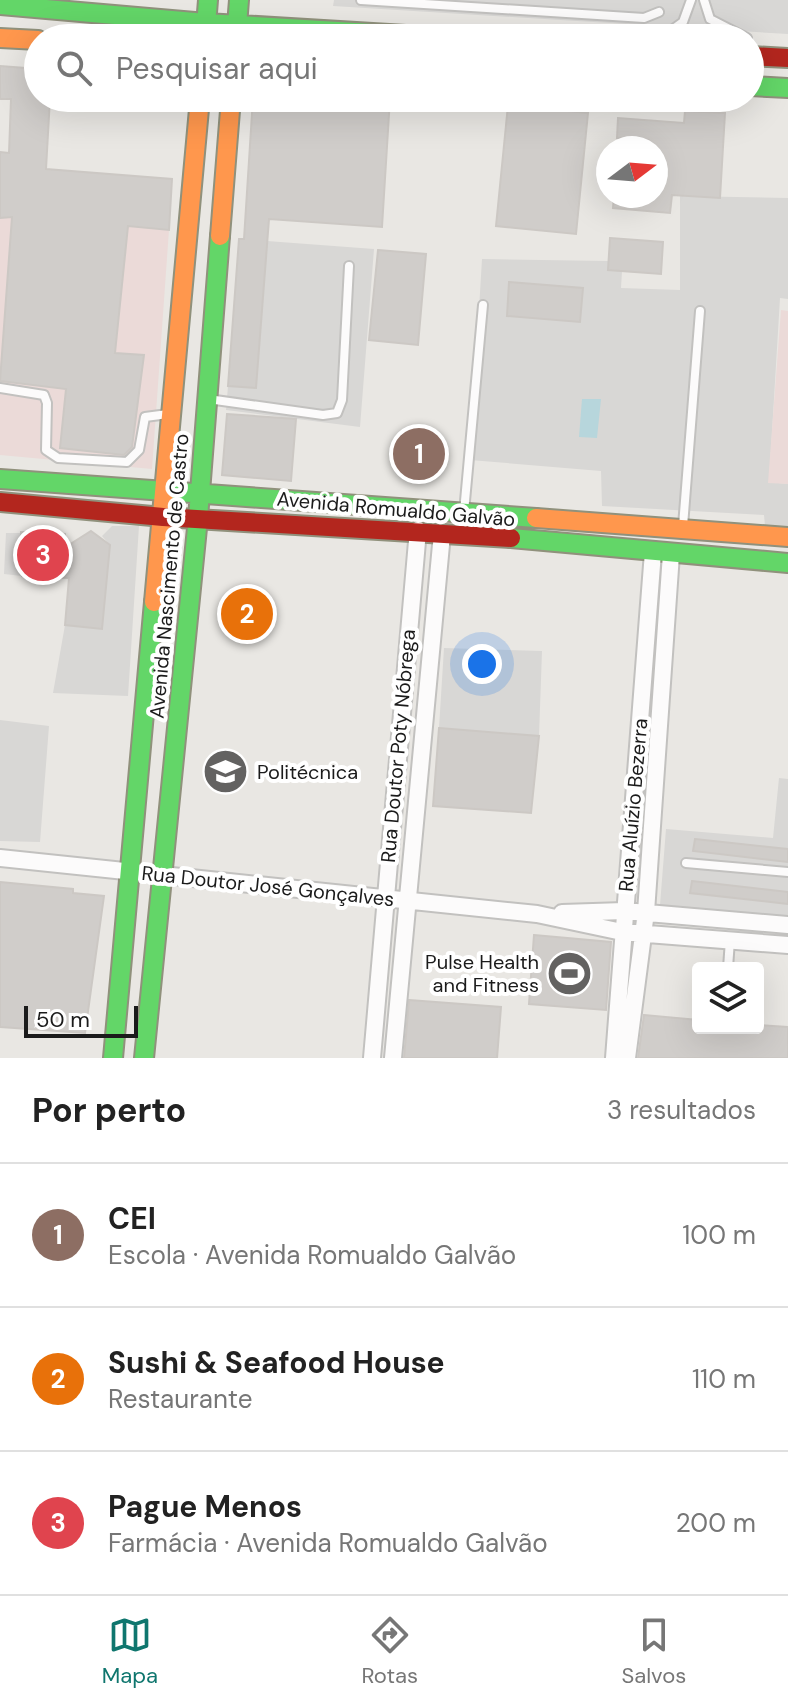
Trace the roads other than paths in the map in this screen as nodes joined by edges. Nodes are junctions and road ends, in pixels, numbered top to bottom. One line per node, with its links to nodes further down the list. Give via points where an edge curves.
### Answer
1 (208, 0): 9 (main road)
2 (239, 0): 10 (main road)
3 (361, 0): 7 (lane, via 644,18)
4 (691, 0): 11 (lane)
5 (704, 0): 12 (lane, via 710,19)
6 (0, 5): 8 (main road)
7 (659, 12)
8 (157, 24)
9 (206, 24)
10 (237, 24)
11 (680, 24)
12 (720, 24)
13 (0, 38): 14 (main road)
14 (24, 39)
15 (764, 46): 17 (lane)
16 (764, 57): 17 (main road)
17 (788, 58)
18 (764, 87): 19 (main road)
19 (788, 88)
20 (199, 112): 23 (main road, Avenida Nascimento de Castro)
21 (230, 112): 22 (main road, Avenida Nascimento de Castro)
22 (225, 160): 23 (main road); 28 (main road, Avenida Nascimento de Castro)
23 (189, 225): 25 (main road, Avenida Nascimento de Castro)
24 (349, 266): 30 (lane, via 337,413)
25 (185, 279): 28 (main road); 31 (main road, Avenida Nascimento de Castro)
26 (483, 305): 36 (lane)
27 (700, 311): 40 (lane)
28 (210, 353): 30 (main road, Avenida Nascimento de Castro)
29 (0, 388): 31 (lane, via 44,395 46,450 58,458 127,462 139,450 145,417)
30 (207, 399): 34 (main road, Avenida Nascimento de Castro)
31 (172, 414): 33 (main road, Avenida Nascimento de Castro)
32 (0, 479): 33 (main road, Avenida Romualdo Galvão)
33 (165, 490): 34 (main road, Avenida Romualdo Galvão); 37 (main road, Avenida Nascimento de Castro)
34 (200, 493): 36 (main road, Avenida Romualdo Galvão); 38 (main road, Avenida Nascimento de Castro)
35 (0, 502): 37 (main road, Avenida Romualdo Galvão)
36 (464, 513): 40 (main road, Avenida Romualdo Galvão)
37 (163, 517): 38 (main road, Avenida Romualdo Galvão); 47 (main road, Avenida Nascimento de Castro)
38 (198, 518): 39 (main road, Avenida Romualdo Galvão); 49 (main road, Avenida Nascimento de Castro)
39 (418, 530): 41 (main road, Avenida Romualdo Galvão); 50 (street, Rua Doutor Poty Nóbrega)
40 (683, 530): 42 (main road, Avenida Romualdo Galvão)
41 (442, 534): 43 (main road, Avenida Romualdo Galvão); 51 (street, Rua Doutor Poty Nóbrega)
42 (788, 537)
43 (662, 553): 44 (main road, Avenida Romualdo Galvão); 52 (street, Rua Aluízio Bezerra); 53 (street, Rua Aluízio Bezerra)
44 (788, 563)
45 (0, 858): 47 (street, Rua Doutor José Gonçalves)
46 (686, 863): 48 (lane)
47 (128, 872): 49 (street, Rua Doutor José Gonçalves); 66 (main road, Avenida Nascimento de Castro)
48 (788, 872)
49 (161, 876): 50 (street, Rua Doutor José Gonçalves); 67 (main road, Avenida Nascimento de Castro)
50 (384, 898): 51 (street, Rua Doutor José Gonçalves); 63 (street, Rua Doutor Poty Nóbrega)
51 (408, 900): 54 (street, Rua Doutor José Gonçalves); 64 (street, Rua Doutor Poty Nóbrega)
52 (624, 911): 53 (street, Rua Doutor José Gonçalves); 54 (street, Rua Doutor José Gonçalves); 57 (street, Rua Aluízio Bezerra)
53 (646, 912): 55 (street, Rua Doutor José Gonçalves); 58 (street, Rua Aluízio Bezerra)
54 (537, 914): 57 (street, Rua Doutor José Gonçalves)
55 (698, 917): 56 (street, Rua Doutor José Gonçalves); 59 (street)
56 (788, 925)
57 (622, 932): 58 (street, Rua Doutor José Gonçalves); 65 (street, Rua Aluízio Bezerra)
58 (643, 934): 59 (street, Rua Doutor José Gonçalves); 65 (street, Rua Aluízio Bezerra)
59 (697, 937): 60 (street, Rua Doutor José Gonçalves)
60 (730, 939): 61 (street, Rua Doutor José Gonçalves); 62 (lane)
61 (788, 945)
62 (728, 962)
63 (378, 999): 64 (street); 68 (street, Rua Doutor Poty Nóbrega)
64 (398, 1001): 69 (street, Rua Doutor Poty Nóbrega)
65 (621, 1051)
66 (113, 1058)
67 (144, 1058)
68 (372, 1058)
69 (393, 1058)

